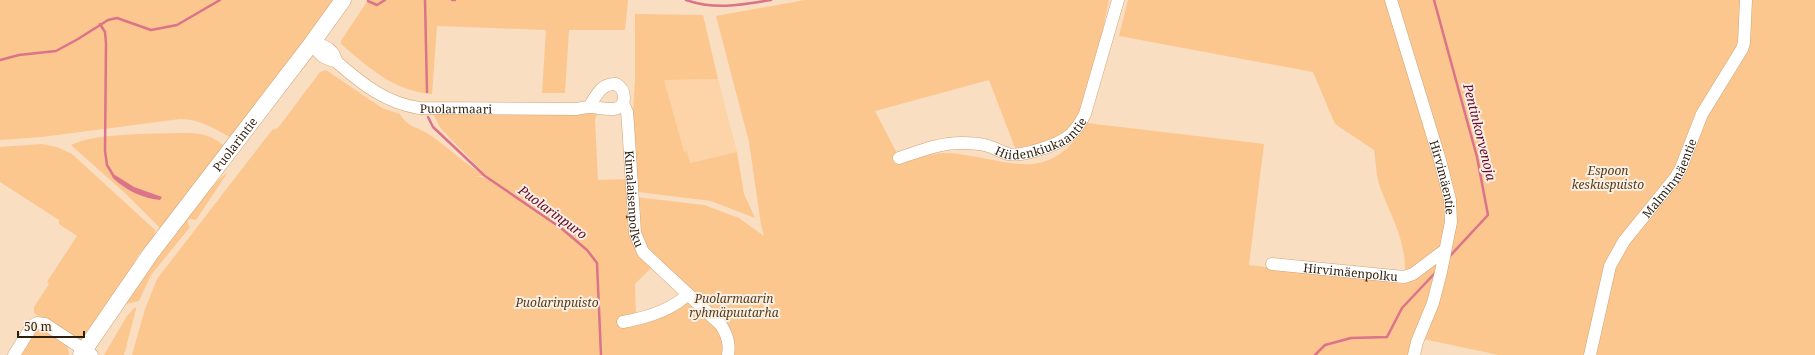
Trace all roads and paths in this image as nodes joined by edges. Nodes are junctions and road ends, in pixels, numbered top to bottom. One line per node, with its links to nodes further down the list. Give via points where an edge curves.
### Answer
1 (343, 0): 5 (main road, Puolarintie)
2 (1118, 0): 8 (street, Hiidenkiukaantie, via 1085,114 1069,136 1059,143 1017,154 1009,154 987,145 962,143 938,145)
3 (1391, 0): 9 (street, Hirvimäentie, via 1450,200 1451,222)
4 (1746, 0): 17 (street, Malminmäentie, via 1742,49 1702,114 1676,177 1624,241 1610,266)
5 (312, 43): 7 (street, Puolarmaari, via 326,60 336,61 378,94 402,105 577,109); 13 (main road, Puolarintie, via 151,252)
6 (623, 103): 7 (street, Puolarmaari, via 613,110); 7 (street, via 623,91 616,84 611,84 602,88); 11 (street, Kimalaisenpolku, via 627,112 635,233 643,252)
7 (590, 107)
8 (899, 158)
9 (1445, 250): 10 (street, Hirvimäenpolku, via 1413,274 1404,277); 16 (street, Hirvimäentie, via 1433,303)
10 (1272, 264)
11 (688, 294): 12 (street, via 668,307 642,318); 15 (street, Kimalaisenpolku, via 721,325 727,335)
12 (623, 322)
13 (87, 354): 14 (street, via 45,324 37,322)
14 (14, 355)
15 (728, 355)
16 (1414, 355)
17 (1590, 355)

